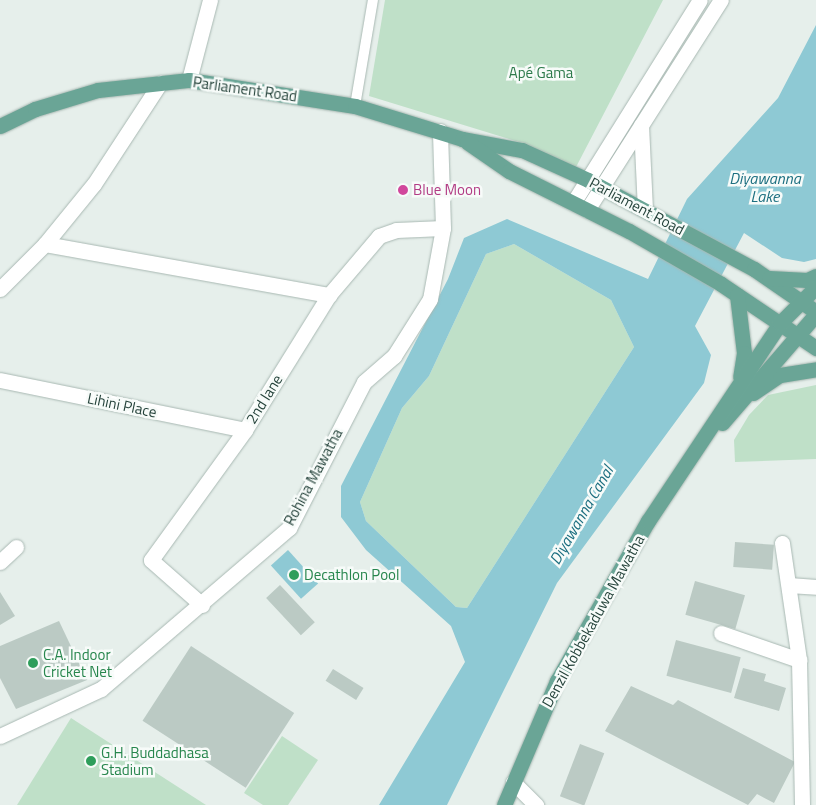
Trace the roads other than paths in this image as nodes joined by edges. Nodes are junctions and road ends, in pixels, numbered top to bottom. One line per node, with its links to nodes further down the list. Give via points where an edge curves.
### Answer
1 (210, 0): 5 (street)
2 (373, 0): 7 (lane)
3 (700, 0): 12 (street)
4 (721, 0): 8 (street)
5 (189, 80): 6 (main road, Parliament Road); 7 (main road, Parliament Road)
6 (160, 83): 9 (main road, Parliament Road, via 98,90 35,109); 18 (street, via 94,184)
7 (355, 106): 10 (main road, Parliament Road)
8 (642, 123): 13 (street); 16 (street)
9 (0, 126)
10 (440, 131): 11 (main road, Parliament Road); 17 (street, Rohina Mawatha)
11 (462, 139): 12 (main road, Parliament Road, via 522,150); 14 (main road, Parliament Road, via 509,171)
12 (588, 180): 13 (main road, Parliament Road); 14 (street)
13 (602, 189): 15 (street); 16 (main road, Parliament Road)
14 (573, 203): 15 (main road, Parliament Road)
15 (587, 210): 24 (main road, Parliament Road)
16 (652, 214): 20 (main road, Parliament Road)
17 (443, 228): 23 (street, 2nd lane, via 396,230 379,236); 41 (street, Rohina Mawatha, via 430,299 394,356 364,382 289,528)
18 (45, 244): 22 (street); 23 (street)
19 (816, 276): 20 (main road, via 807,280)
20 (767, 277): 25 (main road, Parliament Road)
21 (816, 287): 25 (main road)
22 (0, 288)
23 (329, 295): 34 (street, 2nd lane)
24 (738, 295): 27 (main road, Parliament Road); 32 (main road, via 744,353)
25 (800, 300): 26 (main road, Parliament Road); 27 (main road)
26 (816, 313): 28 (main road, Parliament Road)
27 (780, 323): 28 (main road, Parliament Road); 32 (main road, Denzil Kobbekaduwa Mawatha)
28 (796, 334): 29 (main road, Parliament Road); 33 (main road, Denzil Kobbekaduwa Mawatha)
29 (816, 348)
30 (816, 369): 33 (main road, via 780,375)
31 (0, 380): 34 (street, Lihini Place)
32 (739, 381): 35 (main road, Denzil Kobbekaduwa Mawatha)
33 (741, 400): 35 (main road, Denzil Kobbekaduwa Mawatha)
34 (245, 430): 41 (street, 2nd lane, via 152,560)
35 (683, 471): 45 (main road, Denzil Kobbekaduwa Mawatha, via 648,521 557,681)
36 (782, 543): 39 (street)
37 (16, 547): 38 (street)
38 (0, 562)
39 (790, 585): 40 (street); 43 (street)
40 (816, 587)
41 (202, 605): 44 (street, Rohina Mawatha, via 101,689)
42 (722, 633): 43 (street)
43 (798, 660): 48 (street)
44 (0, 736)
45 (513, 782): 46 (main road, Denzil Kobbekaduwa Mawatha); 47 (street)
46 (504, 805)
47 (536, 805)
48 (802, 805)

